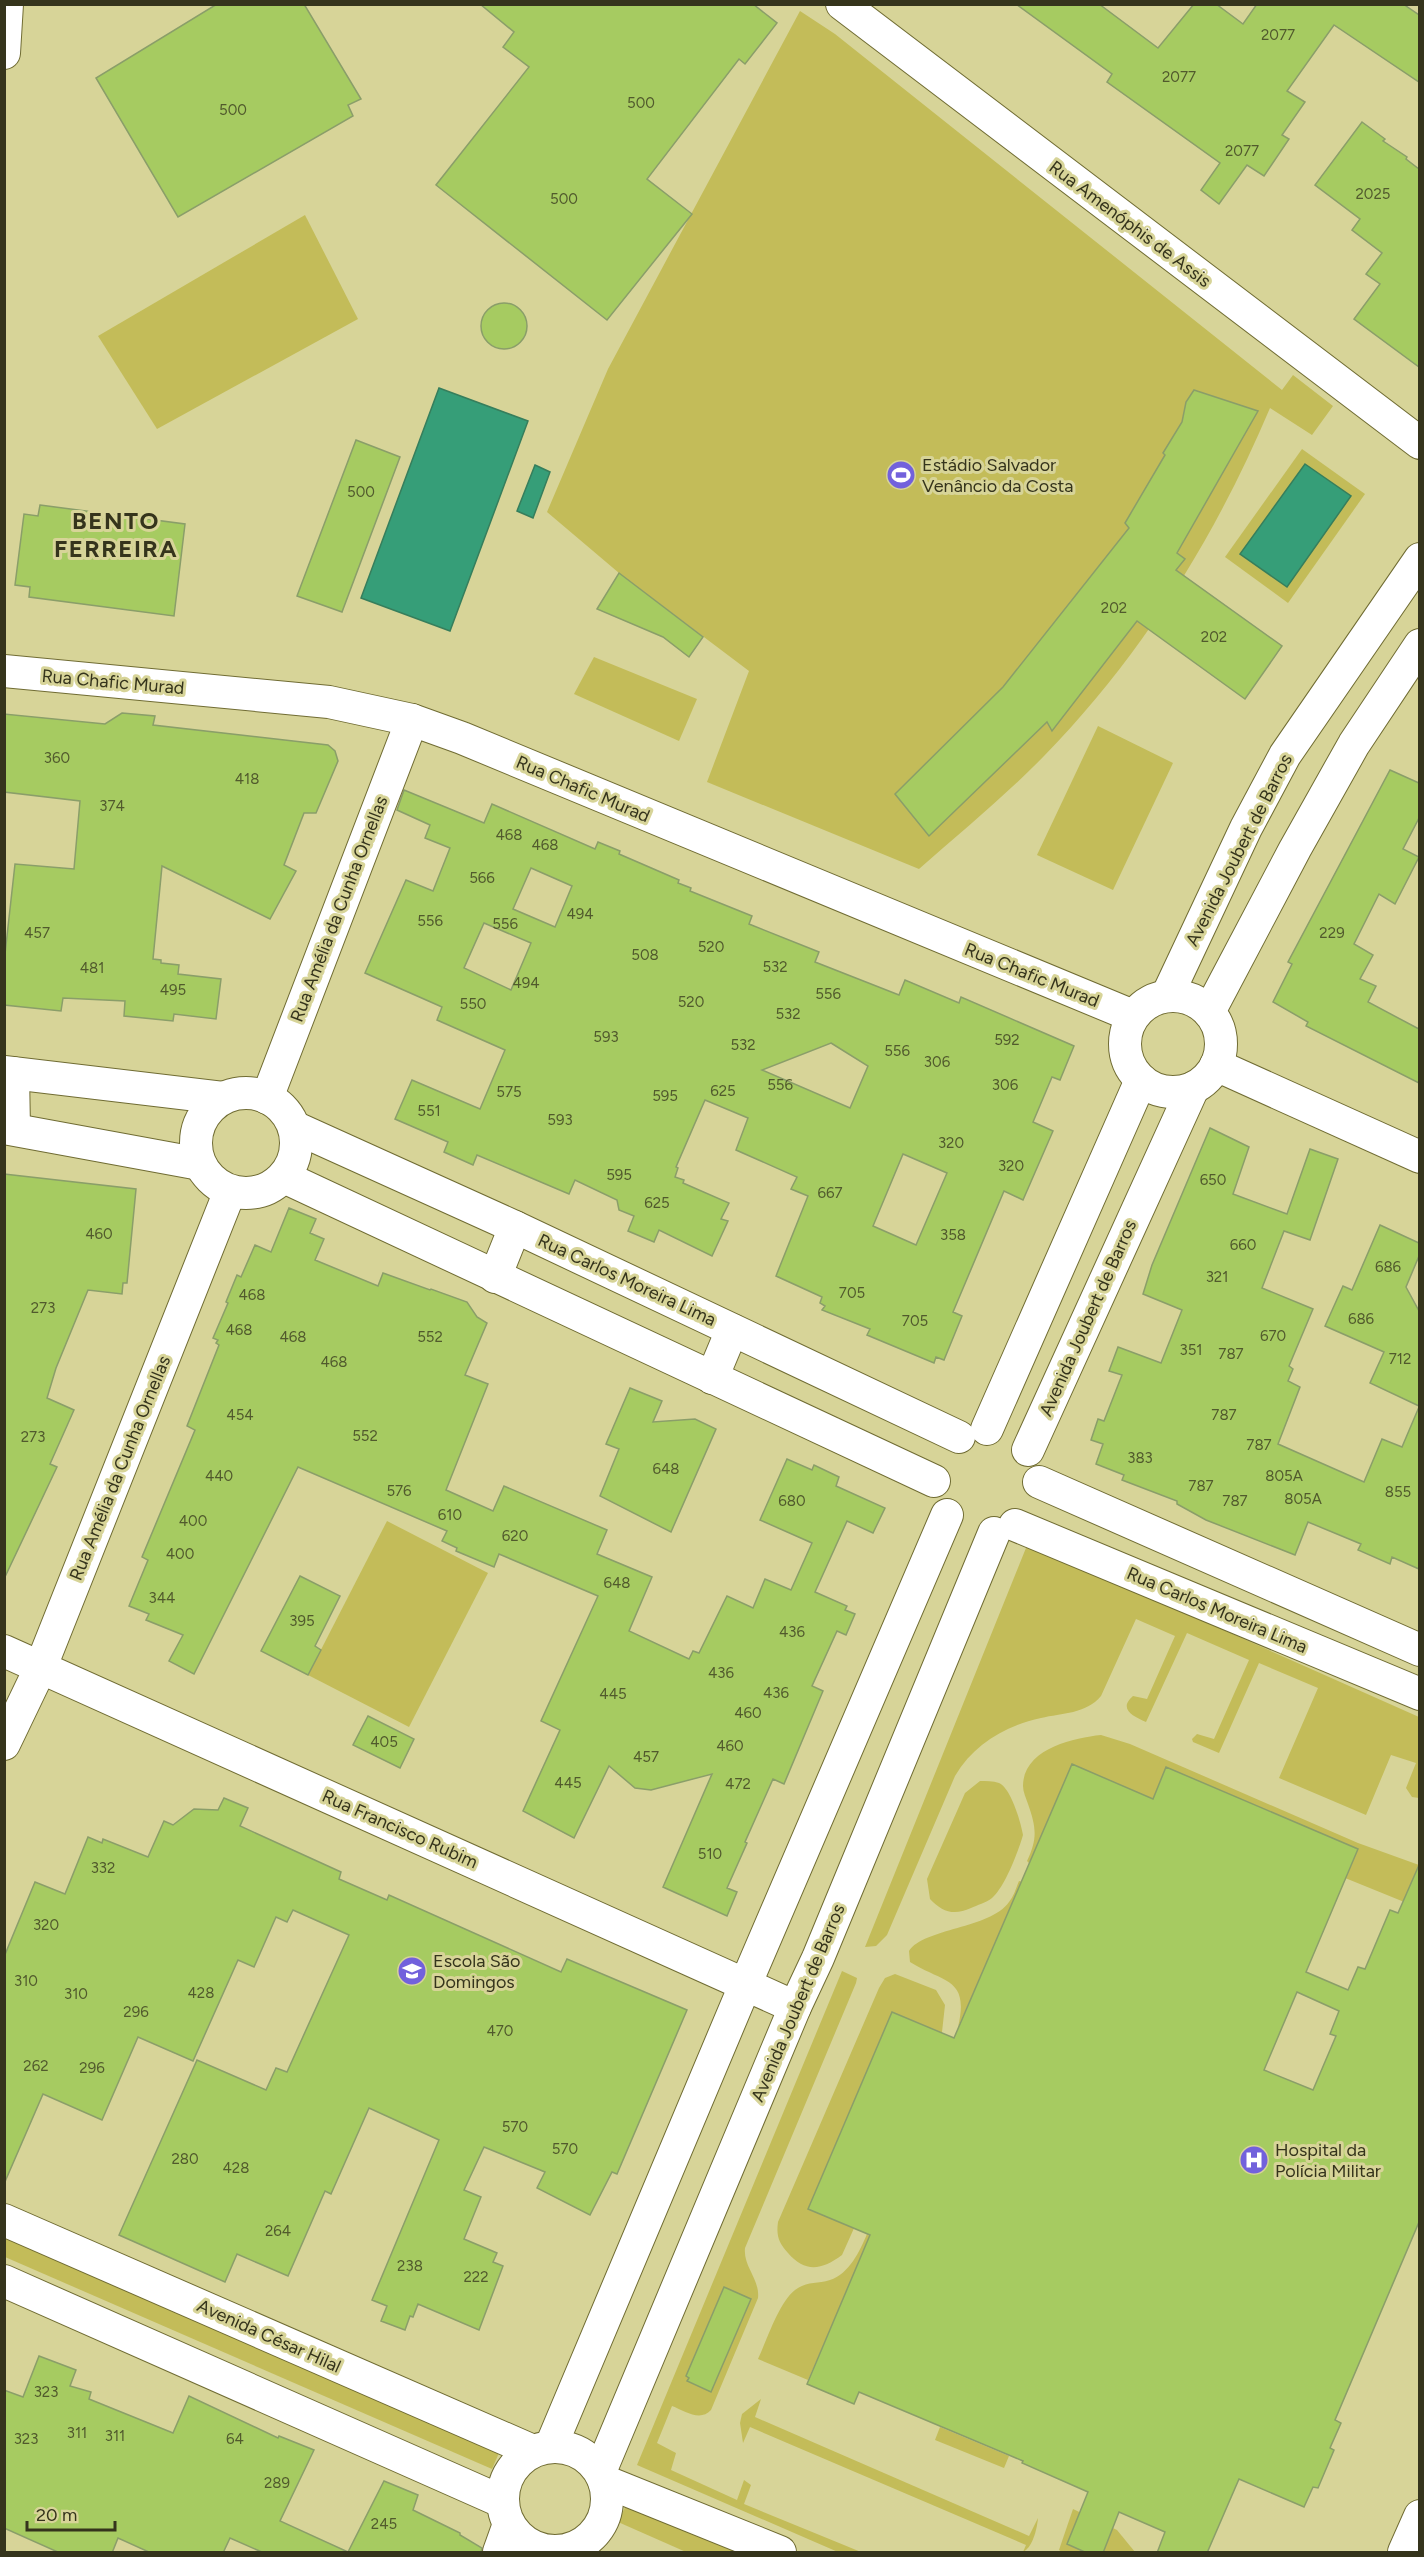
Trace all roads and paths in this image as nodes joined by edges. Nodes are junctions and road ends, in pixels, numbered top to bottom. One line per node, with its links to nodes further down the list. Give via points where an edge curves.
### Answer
1 (8, 4): 3 (street)
2 (842, 4): 4 (street, Rua Amenóphis de Assis)
3 (4, 53)
4 (1419, 443)
5 (1419, 559): 9 (street, Avenida Joubert de Barros, via 1285,755)
6 (1419, 645): 10 (street, via 1354,744)
7 (4, 671): 8 (street, Rua Chafic Murad, via 329,702)
8 (412, 720): 11 (street, Rua Chafic Murad); 17 (street, Rua Amélia da Cunha Ornellas)
9 (1167, 996): 10 (street, via 1183,996); 11 (street, via 1148,1002)
10 (1209, 1012): 12 (street, via 1219,1029 1221,1047)
11 (1133, 1016): 14 (street, via 1125,1032 1125,1049 1130,1066)
12 (1216, 1065): 15 (street); 20 (street)
13 (9, 1072): 16 (street); 19 (street)
14 (1141, 1080): 15 (street, via 1166,1092); 28 (street)
15 (1193, 1088): 29 (street, Avenida Joubert de Barros)
16 (223, 1098): 17 (street, via 252,1094); 21 (street, via 208,1110 199,1126 196,1144)
17 (267, 1098): 18 (street, via 283,1110)
18 (294, 1127): 22 (street, via 297,1144); 24 (street, Rua Carlos Moreira Lima)
19 (9, 1128): 21 (street)
20 (1419, 1157)
21 (200, 1164): 23 (street, via 212,1181)
22 (284, 1178): 23 (street, via 268,1189 249,1194); 25 (street)
23 (230, 1191): 36 (street, Rua Amélia da Cunha Ornellas)
24 (515, 1227): 25 (street); 26 (street, Rua Carlos Moreira Lima)
25 (495, 1277): 27 (street)
26 (732, 1330): 27 (street); 28 (street, Rua Carlos Moreira Lima)
27 (712, 1378): 30 (street)
28 (973, 1433): 29 (street, via 1010,1435); 30 (street, via 941,1456)
29 (1028, 1450): 31 (street)
30 (934, 1481): 32 (street)
31 (1039, 1482): 33 (street, via 1032,1507); 34 (street)
32 (947, 1515): 33 (street, via 969,1529); 39 (street)
33 (1004, 1529): 37 (street, Rua Carlos Moreira Lima); 40 (street, Avenida Joubert de Barros)
34 (1419, 1650)
35 (4, 1651): 36 (street, Rua Francisco Rubim)
36 (40, 1669): 38 (street, Rua Amélia da Cunha Ornellas); 39 (street, Rua Francisco Rubim)
37 (1419, 1695)
38 (4, 1744)
39 (746, 1983): 40 (street, Rua Francisco Rubim); 43 (street)
40 (795, 2007): 44 (street, Avenida Joubert de Barros)
41 (4, 2220): 43 (street, Avenida César Hilal)
42 (4, 2281): 46 (street)
43 (542, 2449): 44 (street, via 579,2452); 46 (street, via 516,2463 505,2481)
44 (602, 2476): 47 (street, via 608,2499 604,2517 595,2532); 48 (street)
45 (1419, 2516): 49 (street)
46 (504, 2526): 47 (street, via 540,2548)
47 (574, 2550)
48 (780, 2553)
49 (1404, 2553)

